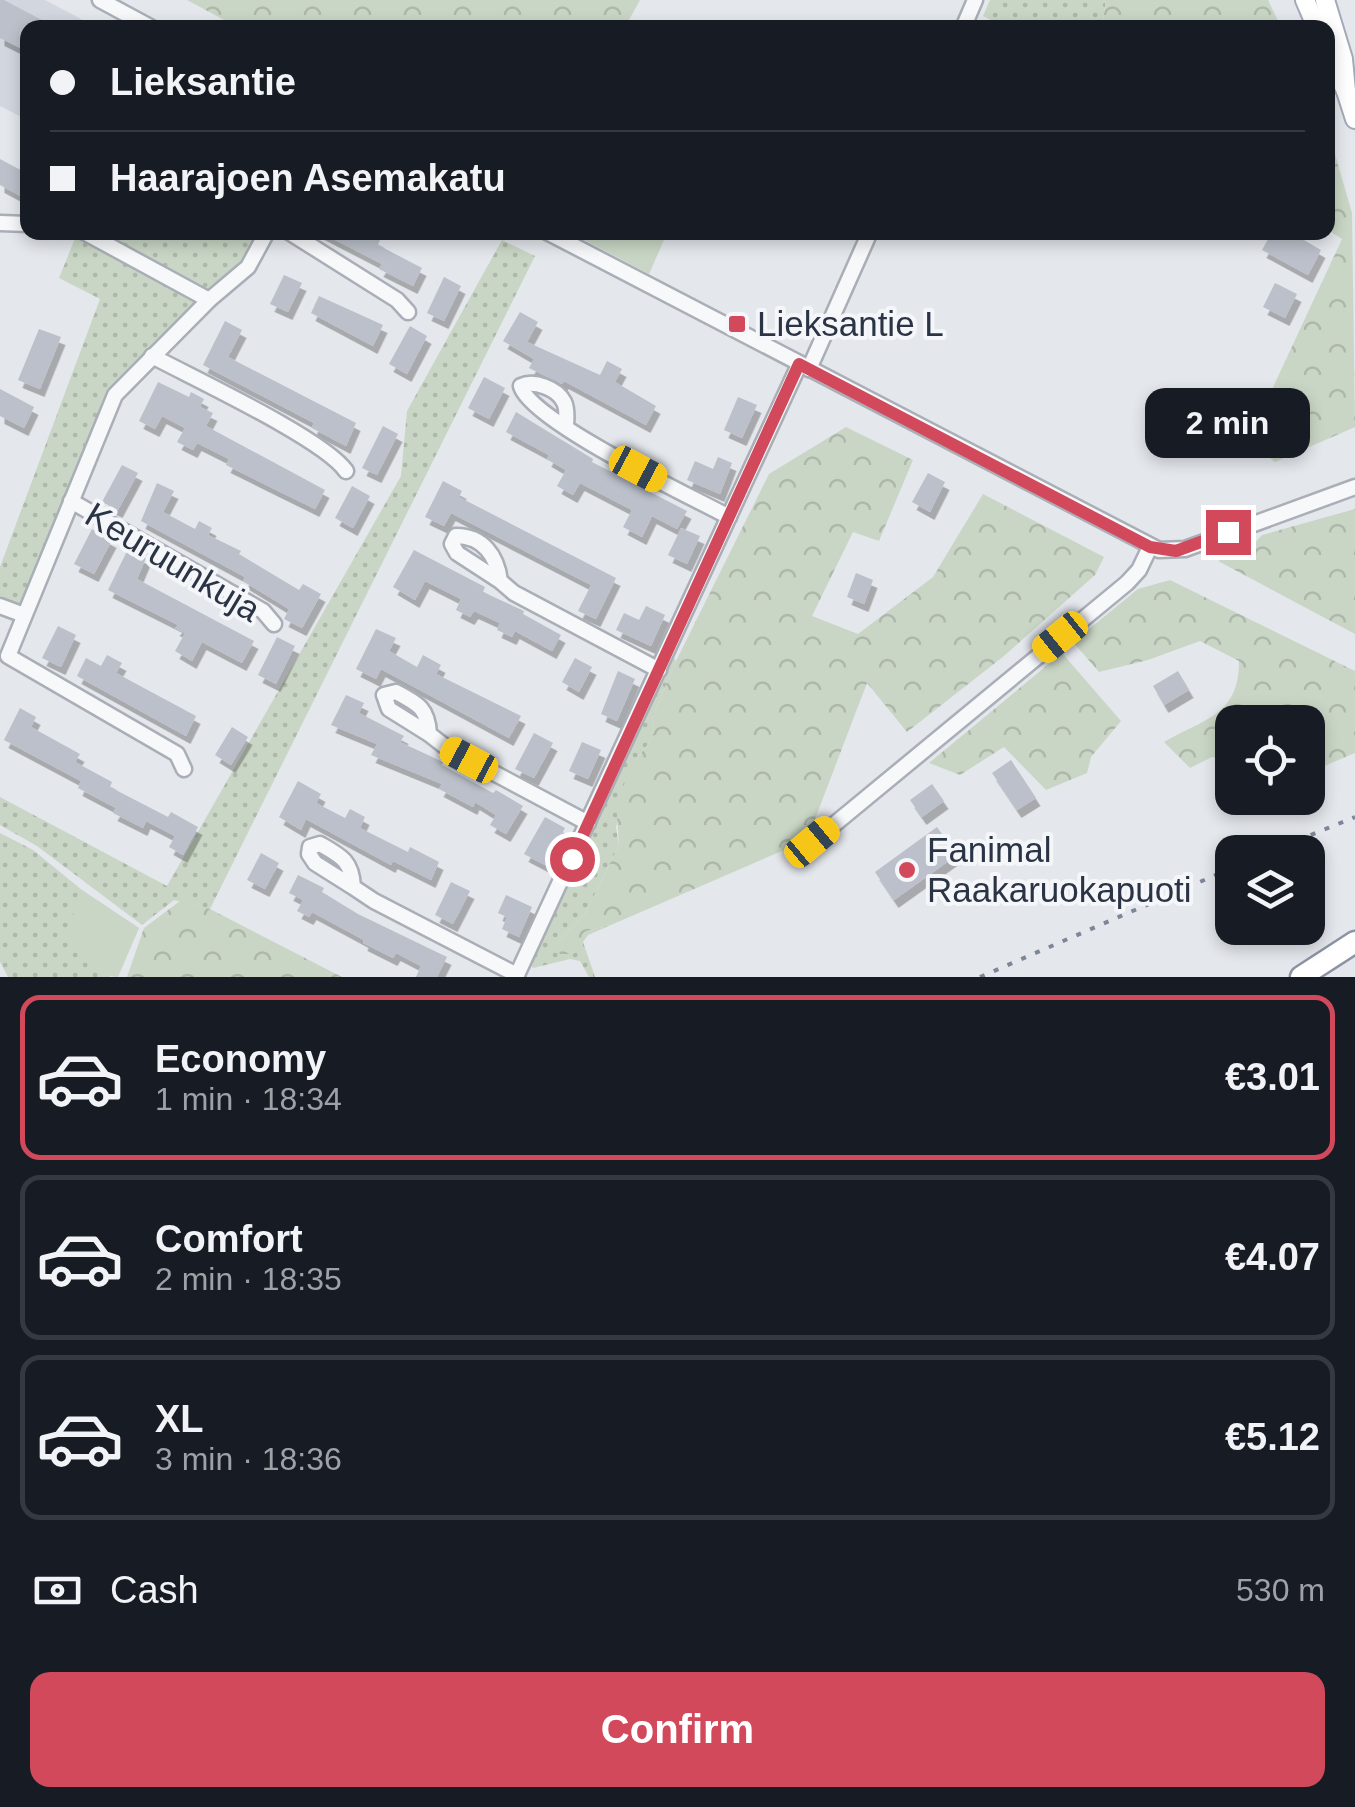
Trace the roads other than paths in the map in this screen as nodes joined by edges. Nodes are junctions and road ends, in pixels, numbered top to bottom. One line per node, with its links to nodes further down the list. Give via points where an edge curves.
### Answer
1 (100, 0): 3 (street)
2 (1337, 0): 4 (main road)
3 (137, 20)
4 (1336, 55): 5 (main road)
5 (1355, 119)
6 (99, 240): 11 (street)
7 (263, 240): 11 (street, via 248,267)
8 (302, 240): 12 (street)
9 (563, 240): 14 (street)
10 (866, 240): 14 (street)
11 (209, 300): 13 (street)
12 (408, 312)
13 (152, 356): 16 (street, via 292,432); 18 (street, via 115,394)
14 (804, 367): 19 (street); 20 (street)
15 (566, 427): 19 (street)
16 (346, 471)
17 (1355, 487): 20 (street, via 1185,549)
18 (71, 501): 23 (street); 24 (street, Keuruunkuja)
19 (729, 517): 25 (street)
20 (1150, 547): 29 (street, via 1128,583)
21 (500, 581): 25 (street)
22 (0, 606): 23 (street)
23 (24, 616): 27 (street, via 8,656 177,754)
24 (274, 624)
25 (659, 670): 28 (street)
26 (430, 734): 28 (street)
27 (184, 770)
28 (588, 823): 32 (street)
29 (808, 846)
30 (353, 887): 32 (street)
31 (1355, 942): 33 (highway)
32 (517, 976)
33 (1301, 977)

